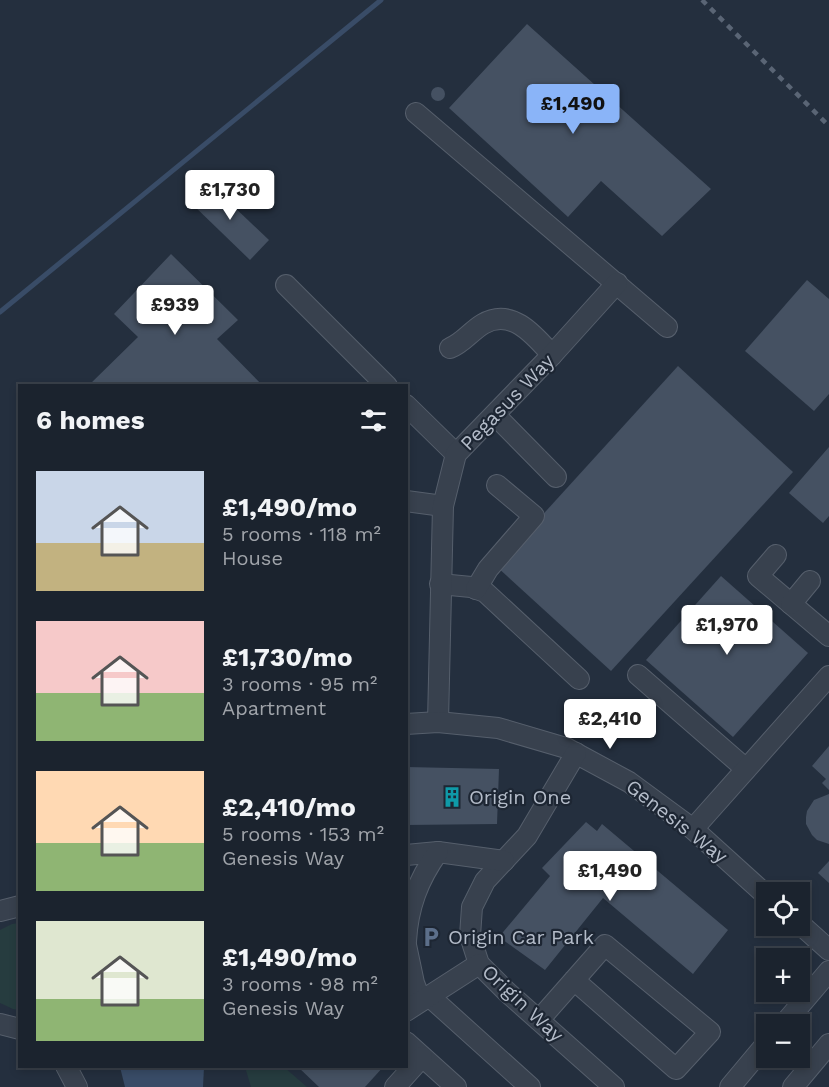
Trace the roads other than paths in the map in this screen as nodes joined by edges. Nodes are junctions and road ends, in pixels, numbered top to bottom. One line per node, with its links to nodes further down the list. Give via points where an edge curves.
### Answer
1 (416, 113): 2 (street)
2 (617, 283): 4 (street); 6 (street, Pegasus Way)
3 (286, 285): 7 (street)
4 (668, 327)
5 (450, 348): 6 (street, via 482,324 506,319 520,323)
6 (552, 355): 9 (street, Pegasus Way)
7 (385, 384)
8 (408, 407): 10 (street)
9 (495, 415): 10 (street, Pegasus Way); 11 (street)
10 (456, 454): 14 (street, Pegasus Way)
11 (556, 477)
12 (497, 485): 18 (street, via 534,516 488,568)
13 (408, 501): 14 (street)
14 (443, 506): 17 (street, Pegasus Way)
15 (776, 555): 19 (street, via 758,576)
16 (810, 581): 19 (street)
17 (440, 584): 18 (street); 24 (street, Pegasus Way)
18 (476, 589): 23 (street, via 485,592)
19 (791, 604): 20 (street)
20 (829, 636)
21 (638, 675): 27 (street)
22 (829, 676): 27 (street)
23 (579, 679)
24 (438, 722): 25 (street, Genesis Way); 26 (street, Genesis Way, via 498,728)
25 (408, 724)
26 (576, 753): 28 (street, Genesis Way, via 629,782); 31 (street, Origin Way, via 527,836)
27 (746, 770): 28 (street)
28 (693, 829): 32 (street, Genesis Way)
29 (438, 852): 30 (street); 31 (street); 35 (street, via 414,895)
30 (408, 855)
31 (504, 861): 39 (street, Origin Way, via 485,881 472,907 470,936)
32 (756, 886)
33 (18, 906): 34 (street)
34 (0, 911)
35 (408, 920)
36 (810, 933): 37 (street)
37 (829, 951)
38 (408, 953): 42 (street)
39 (479, 964): 42 (street); 44 (street, Origin Way)
40 (829, 971): 43 (street)
41 (574, 980): 41 (street, via 605,945 710,1032 676,1069); 44 (street)
42 (419, 1002): 59 (street)
43 (792, 1014)
44 (539, 1020): 60 (street, Origin Way)
45 (0, 1024): 46 (street)
46 (18, 1028)
47 (408, 1044): 51 (street)
48 (829, 1044): 50 (street)
49 (756, 1056): 61 (street)
50 (810, 1056)
51 (422, 1057): 57 (street); 58 (street)
52 (67, 1068): 55 (street)
53 (83, 1068): 56 (street)
54 (802, 1068): 62 (street)
55 (77, 1087)
56 (84, 1087)
57 (395, 1087)
58 (456, 1087)
59 (530, 1087)
60 (614, 1087)
61 (730, 1087)
62 (793, 1087)

